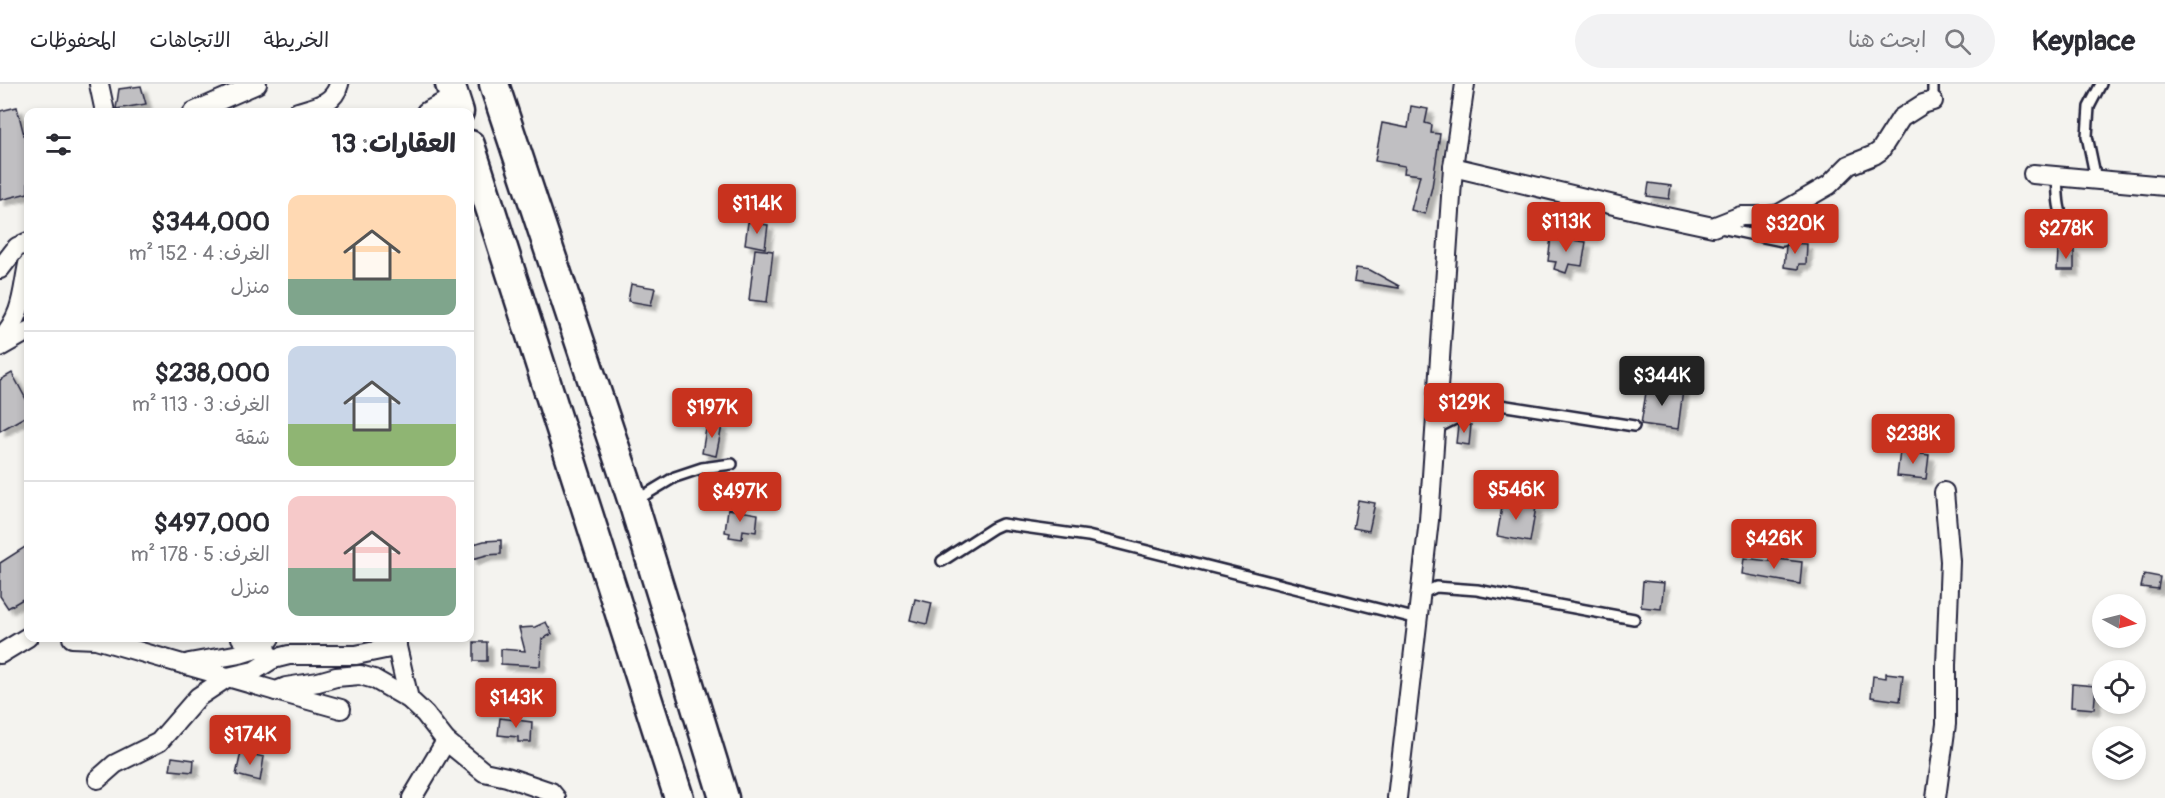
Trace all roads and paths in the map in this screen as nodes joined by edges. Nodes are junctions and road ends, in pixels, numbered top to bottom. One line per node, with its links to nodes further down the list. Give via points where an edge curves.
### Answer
1 (99, 84): 9 (street)
2 (257, 84): 10 (street)
3 (339, 84): 11 (street, via 327,102)
4 (494, 84): 32 (main road)
5 (1465, 84): 14 (street)
6 (2101, 84): 17 (lane, via 2089,107 2087,136)
7 (1933, 92): 19 (street, via 1923,104 1901,118 1880,151 1849,165 1829,186 1779,214 1741,216)
8 (454, 98): 12 (street)
9 (104, 108)
10 (202, 108)
11 (310, 108)
12 (434, 108)
13 (474, 157): 53 (main road)
14 (1453, 167): 19 (street); 29 (street)
15 (2033, 174): 16 (street)
16 (2057, 176): 17 (street); 20 (lane, via 2058,200 2065,222)
17 (2096, 179): 18 (street)
18 (2165, 186)
19 (1713, 226): 21 (lane)
20 (2080, 237)
21 (1782, 241)
22 (24, 244): 23 (street)
23 (0, 269)
24 (24, 326): 26 (street)
25 (24, 326): 27 (street)
26 (0, 340)
27 (0, 347)
28 (1634, 426): 29 (lane, via 1500,405 1479,407)
29 (1435, 429): 34 (street)
30 (732, 464): 32 (lane, via 675,477)
31 (1944, 492): 56 (street, via 1950,561 1946,724)
32 (633, 502): 54 (main road)
33 (942, 561): 35 (lane, via 1002,524 1088,536)
34 (1421, 594): 35 (street); 36 (lane, via 1436,587 1477,590)
35 (1418, 619): 55 (street)
36 (1634, 619)
37 (24, 639): 43 (street)
38 (110, 642): 44 (street)
39 (252, 642): 42 (street)
40 (395, 642): 42 (street, via 390,648 356,655 289,655)
41 (396, 642): 47 (street)
42 (268, 648): 44 (street); 45 (street, via 254,671)
43 (0, 654)
44 (184, 664): 45 (street)
45 (228, 677): 46 (street); 50 (street, via 198,697 159,742 115,764)
46 (276, 691): 47 (street, via 360,675); 48 (street)
47 (409, 699): 49 (street)
48 (341, 709)
49 (446, 741): 51 (street); 52 (street, via 484,772 551,792)
50 (98, 779)
51 (412, 798)
52 (556, 798)
53 (679, 798)
54 (724, 798)
55 (1397, 798)
56 (1936, 798)

